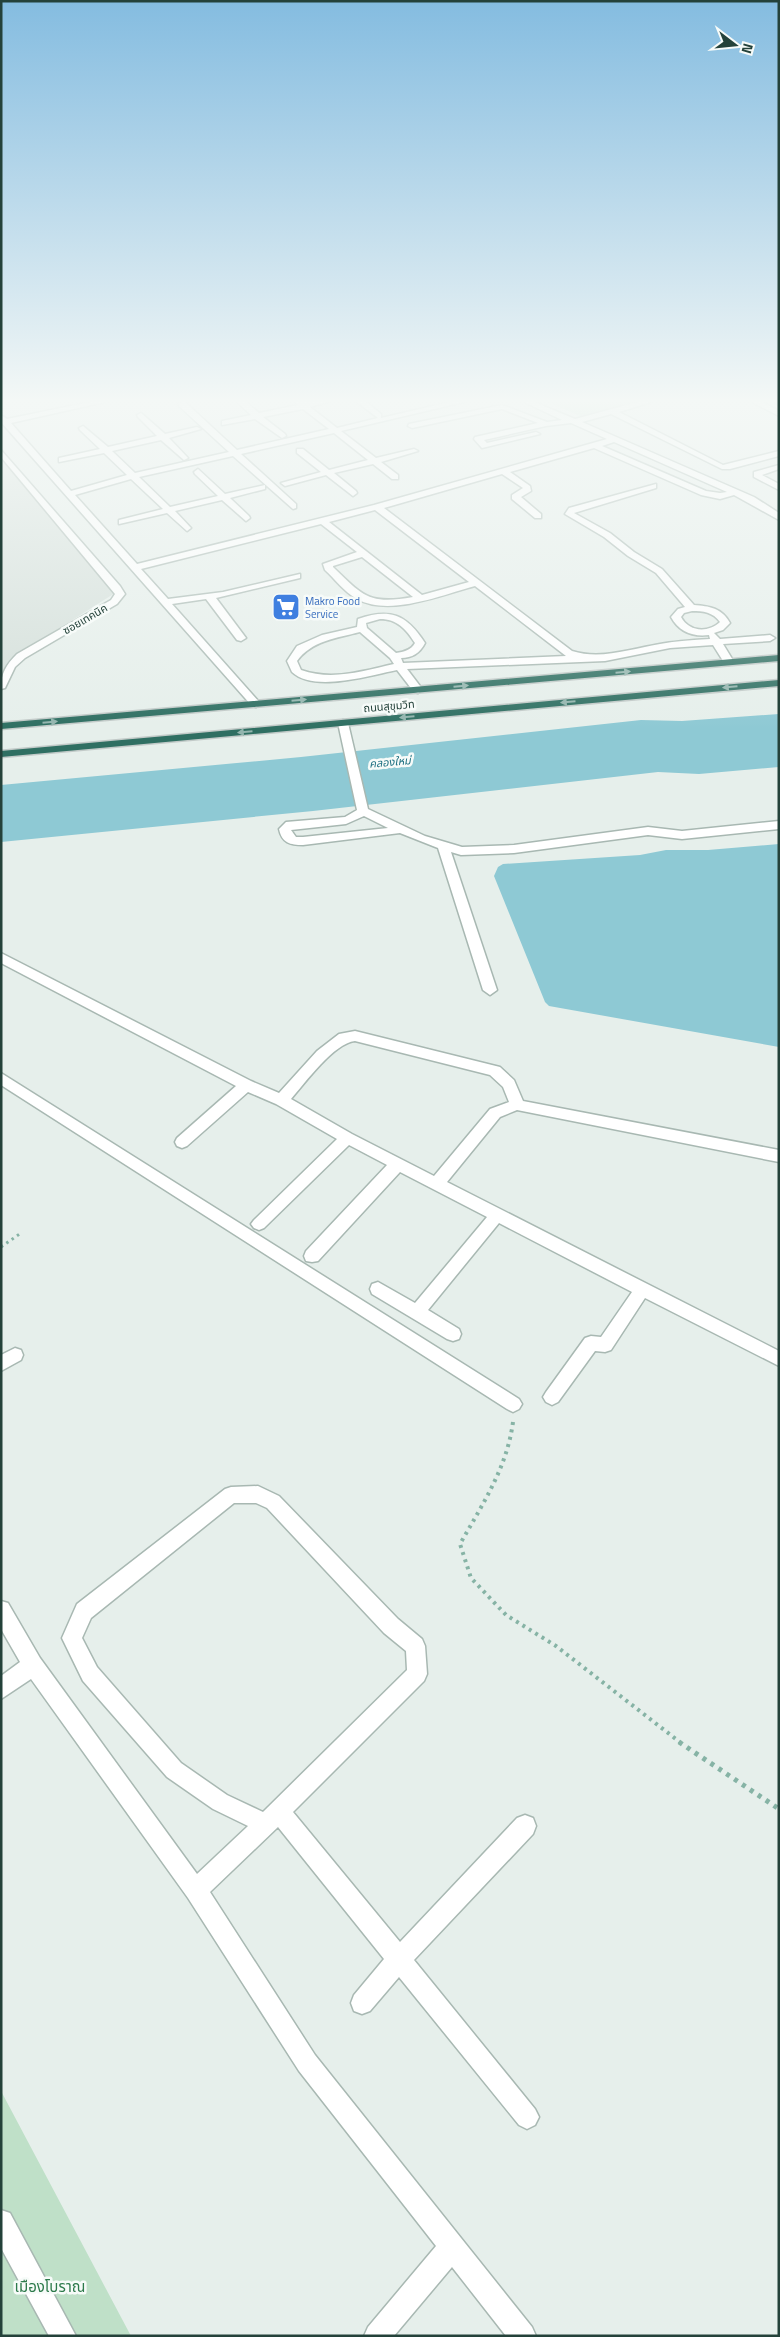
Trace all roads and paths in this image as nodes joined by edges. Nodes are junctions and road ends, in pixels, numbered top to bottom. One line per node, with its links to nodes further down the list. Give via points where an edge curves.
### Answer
1 (49, 511): 32 (street, ซอยเทคนิค, via 120,594 114,602)
2 (85, 511): 16 (street)
3 (164, 511): 13 (street)
4 (169, 511): 14 (street)
5 (239, 511): 11 (street)
6 (361, 511): 12 (street)
7 (382, 511): 18 (street)
8 (532, 511): 10 (street)
9 (571, 511): 22 (street, via 569,514 607,535 659,571)
10 (538, 516)
11 (246, 518)
12 (323, 521): 15 (street); 16 (street)
13 (122, 522)
14 (187, 528)
15 (365, 553): 20 (street); 20 (street, via 333,561 328,568 360,597 369,601 397,602)
16 (136, 567): 21 (street)
17 (297, 576): 19 (street)
18 (476, 582): 20 (street); 29 (street, via 568,653)
19 (209, 596): 21 (street); 25 (street)
20 (419, 597)
21 (167, 602): 37 (street)
22 (691, 608): 24 (street, via 709,610 723,617 725,623 720,629); 24 (street, via 681,611 676,617 678,623 686,629)
23 (362, 629): 28 (street); 28 (street, via 361,620 376,614 401,621 420,643 414,653); 33 (street, via 326,637 301,648 292,661 296,672 317,679 349,677)
24 (710, 632): 27 (street)
25 (242, 638)
26 (770, 638): 27 (street)
27 (718, 643): 29 (street); 31 (street)
28 (394, 656): 33 (street)
29 (580, 658): 33 (street)
30 (779, 658): 31 (highway, ถนนสุขุมวิท)
31 (729, 662): 36 (highway, ถนนสุขุมวิท, one-way to 31)
32 (6, 664): 35 (street, ซอยเทคนิค)
33 (400, 666): 36 (street)
34 (779, 683): 38 (highway, ถนนสุขุมวิท, one-way to 38)
35 (1, 686)
36 (418, 690): 37 (highway, ถนนสุขุมวิท, one-way to 36)
37 (256, 704): 39 (highway, ถนนสุขุมวิท, one-way to 37)
38 (343, 723): 40 (highway, ถนนสุขุมวิท, one-way to 40); 41 (street)
39 (1, 726)
40 (1, 754)
41 (364, 809): 43 (street); 43 (street, via 354,818 290,825 285,832 287,837 303,841)
42 (779, 825): 44 (street, via 682,834 648,831 514,849 461,850)
43 (399, 830): 44 (street)
44 (443, 846): 46 (street)
45 (1, 956): 48 (street)
46 (490, 990)
47 (1, 1078): 67 (street)
48 (246, 1085): 49 (street); 52 (street)
49 (282, 1100): 50 (street, via 322,1055 344,1037 356,1036 496,1071 509,1084); 51 (street)
50 (516, 1105): 53 (street); 55 (street, via 495,1113)
51 (347, 1138): 54 (street); 57 (street)
52 (182, 1142)
53 (779, 1156)
54 (398, 1164): 55 (street); 60 (street)
55 (436, 1184): 56 (street)
56 (497, 1215): 62 (street); 63 (street)
57 (259, 1224)
58 (21, 1233): 59 (path)
59 (1, 1247)
60 (312, 1256)
61 (378, 1289): 63 (street)
62 (642, 1290): 65 (street); 66 (street, via 605,1345 591,1343)
63 (417, 1312): 64 (street)
64 (453, 1334)
65 (779, 1359)
66 (552, 1396)
67 (513, 1404): 71 (path, via 512,1434 502,1467 460,1544 471,1578 506,1615 556,1646 686,1748)
68 (1, 1610): 69 (street)
69 (33, 1665): 70 (street); 74 (street)
70 (1, 1689)
71 (779, 1809)
72 (273, 1817): 72 (street, via 417,1674 415,1646 391,1626 273,1502 258,1494 231,1495 84,1611 72,1638 90,1674 174,1770 220,1802); 74 (street); 75 (street)
73 (526, 1826): 75 (street)
74 (196, 1890): 79 (street, via 307,2064)
75 (400, 1960): 76 (street); 77 (street)
76 (362, 2003)
77 (527, 2117)
78 (1, 2222): 80 (street)
79 (452, 2246): 81 (street); 82 (street)
80 (63, 2336)
81 (377, 2336)
82 (523, 2336)

